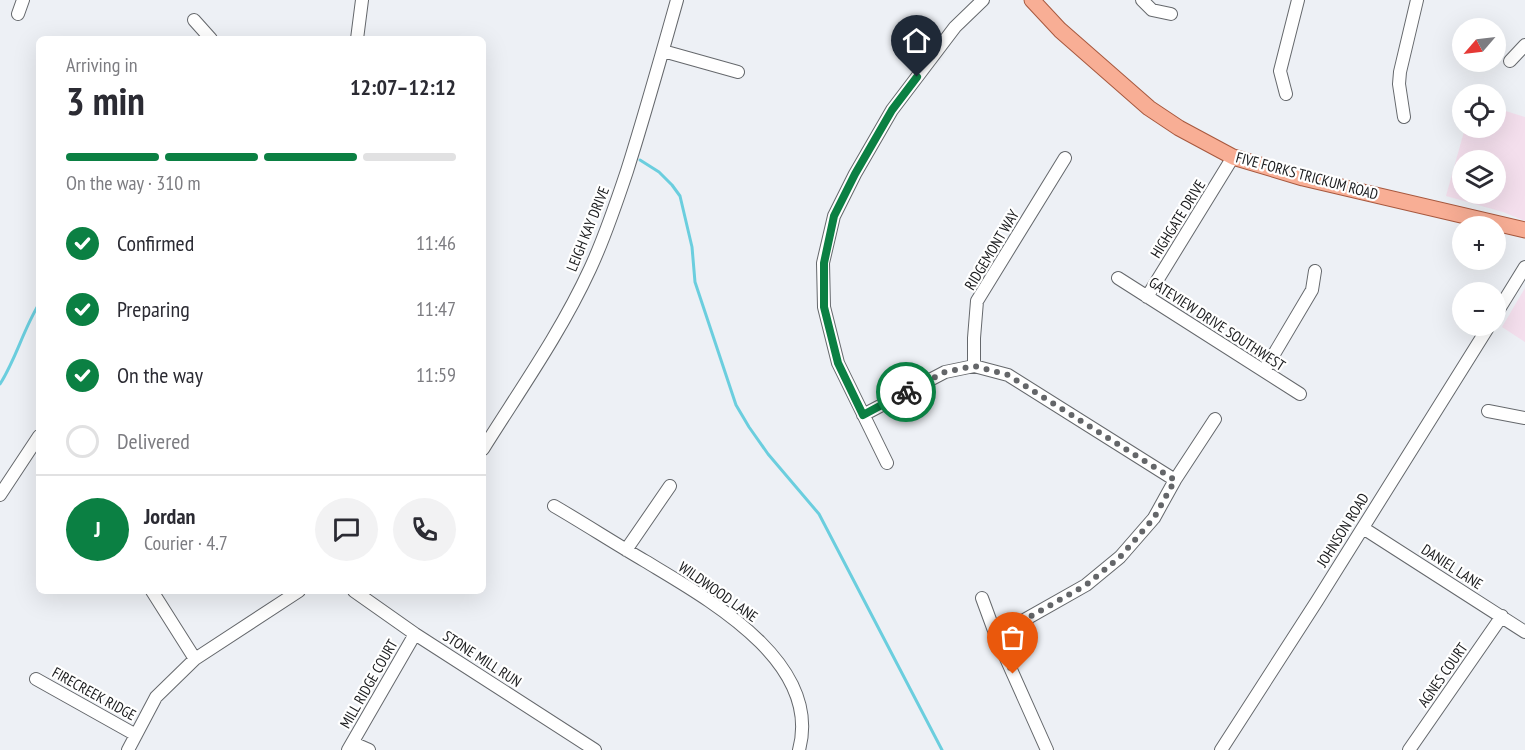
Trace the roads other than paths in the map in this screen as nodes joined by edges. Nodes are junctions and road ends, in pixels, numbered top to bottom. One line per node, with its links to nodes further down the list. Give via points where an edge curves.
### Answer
1 (23, 0): 9 (street)
2 (362, 0): 13 (street)
3 (677, 0): 15 (street, LEIGH KAY DRIVE)
4 (983, 0): 33 (street, via 955,27 892,110 834,216 824,263 824,307 838,363)
5 (1032, 0): 20 (main road, FIVE FORKS TRICKUM ROAD, via 1060,30 1149,108)
6 (1142, 0): 10 (street, via 1152,10)
7 (1298, 0): 18 (street, via 1280,71)
8 (1417, 0): 19 (street, via 1400,72)
9 (18, 14)
10 (1172, 14)
11 (194, 20): 12 (street)
12 (208, 36)
13 (357, 36)
14 (1525, 45): 16 (street)
15 (663, 51): 17 (street); 37 (street, LEIGH KAY DRIVE, via 612,215 591,268 557,332)
16 (1510, 61)
17 (738, 72)
18 (1286, 94)
19 (1404, 117)
20 (1233, 157): 22 (main road, FIVE FORKS TRICKUM ROAD, via 1303,178); 26 (street, HIGHGATE DRIVE)
21 (1065, 158): 29 (street, RIDGEMONT WAY, via 977,301)
22 (1525, 230)
23 (1525, 267): 27 (street)
24 (1315, 271): 30 (street, via 1312,290)
25 (1118, 278): 26 (street, GATEVIEW DRIVE SOUTHWEST)
26 (1147, 297): 30 (street, GATEVIEW DRIVE SOUTHWEST)
27 (1506, 298)
28 (1483, 336): 43 (street, JOHNSON ROAD)
29 (974, 366): 33 (street, via 945,372); 39 (street, via 1008,375)
30 (1264, 371): 31 (street, GATEVIEW DRIVE SOUTHWEST)
31 (1300, 394)
32 (1488, 411): 34 (street)
33 (863, 415): 38 (street)
34 (1525, 418)
35 (1215, 419): 39 (street)
36 (36, 441): 41 (street)
37 (486, 444)
38 (886, 463)
39 (1175, 480): 52 (street, via 1154,518 1120,557 1086,585)
40 (670, 486): 44 (street)
41 (0, 495)
42 (554, 506): 44 (street, WILDWOOD LANE)
43 (1363, 528): 49 (street, DANIEL LANE); 62 (street, JOHNSON ROAD)
44 (626, 550): 60 (street, WILDWOOD LANE, via 722,609 773,656 800,706)
45 (154, 594): 53 (street)
46 (294, 594): 53 (street)
47 (358, 594): 51 (street, STONE MILL RUN)
48 (982, 598): 52 (street)
49 (1502, 616): 50 (street, DANIEL LANE); 63 (street, AGNES COURT)
50 (1525, 632)
51 (416, 634): 56 (street, MILL RIDGE COURT); 59 (street, STONE MILL RUN)
52 (996, 636): 61 (street)
53 (195, 659): 55 (street, via 156,697)
54 (36, 679): 55 (street, FIRECREEK RIDGE)
55 (136, 735): 57 (street)
56 (351, 747): 58 (street)
57 (128, 750)
58 (369, 750)
59 (595, 750)
60 (799, 750)
61 (1047, 750)
62 (1221, 750)
63 (1409, 750)

